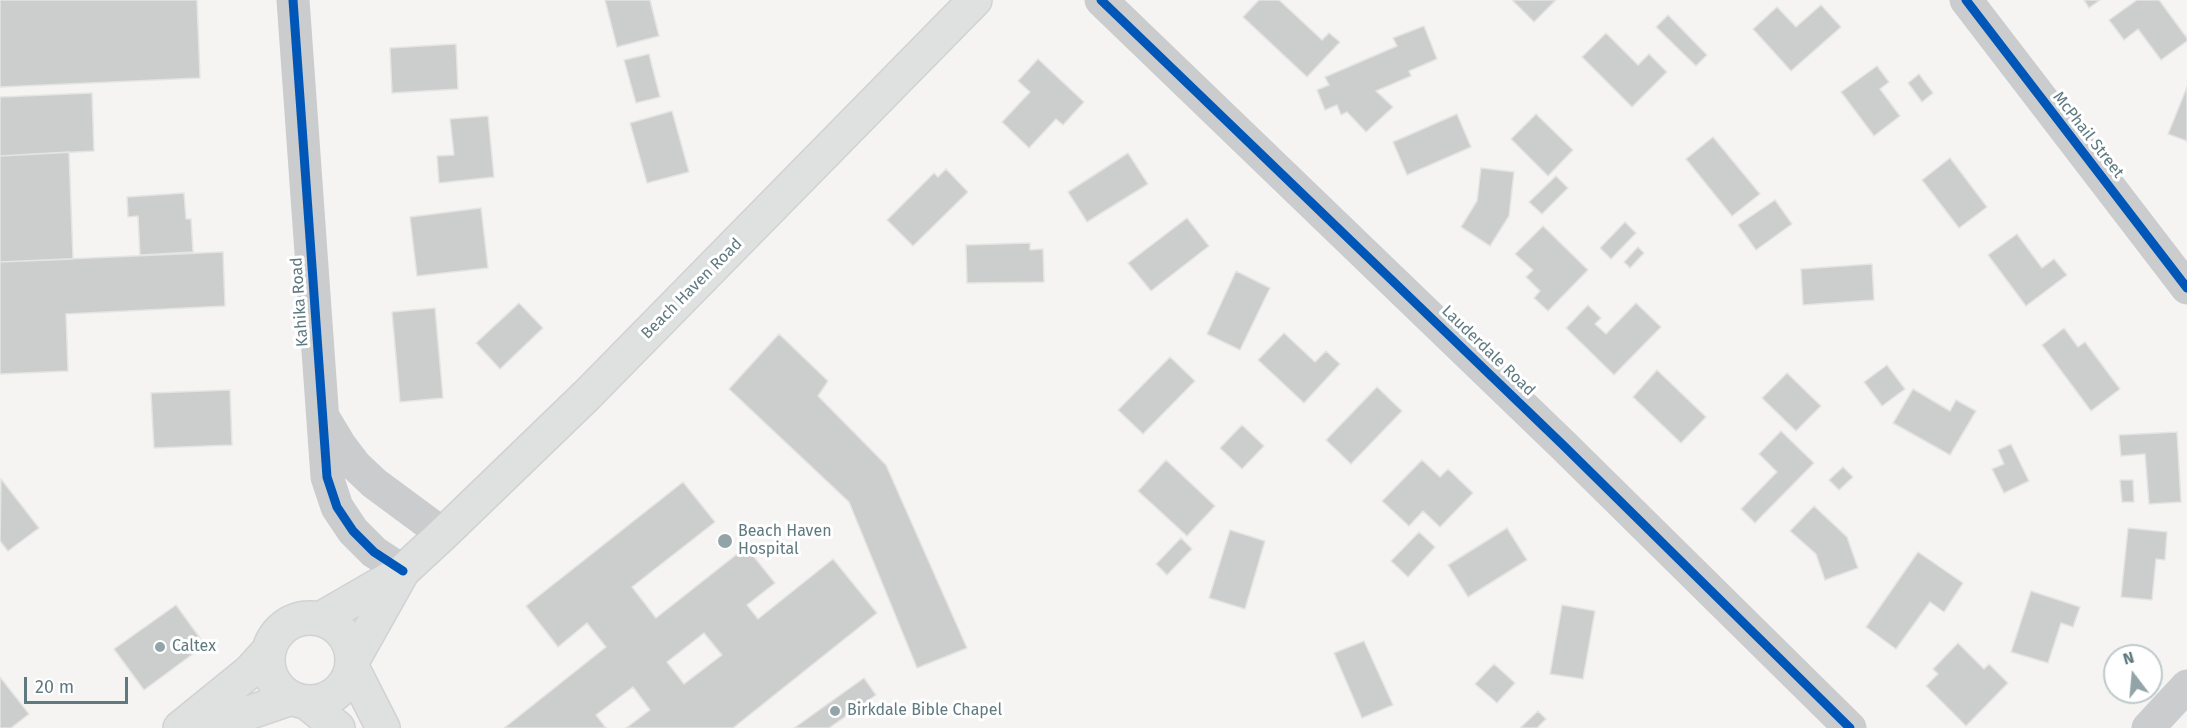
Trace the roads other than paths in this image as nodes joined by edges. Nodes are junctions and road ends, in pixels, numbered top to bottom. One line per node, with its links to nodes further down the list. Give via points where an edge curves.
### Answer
1 (293, 0): 6 (street, Kahika Road)
2 (975, 0): 7 (main road, Beach Haven Road, via 587,395)
3 (1101, 0): 18 (street, Lauderdale Road)
4 (1965, 0): 5 (street, McPhail Street)
5 (2187, 288)
6 (324, 418): 7 (street, Kahika Road, via 355,465); 8 (street, Kahika Road, via 327,477 337,507 374,552)
7 (443, 534): 8 (main road, Beach Haven Road)
8 (403, 572): 9 (main road, Beach Haven Road); 11 (main road, Beach Haven Road)
9 (320, 619): 10 (main road, via 307,618 283,627); 11 (main road, via 344,633 351,646)
10 (269, 650): 13 (main road, via 270,673 275,683); 14 (main road, via 249,672)
11 (353, 664): 13 (main road, via 336,694 327,699); 17 (main road)
12 (2187, 686): 19 (street)
13 (299, 700): 15 (main road); 16 (main road)
14 (180, 728)
15 (204, 728)
16 (338, 728)
17 (383, 728)
18 (1850, 728)
19 (2148, 728)

